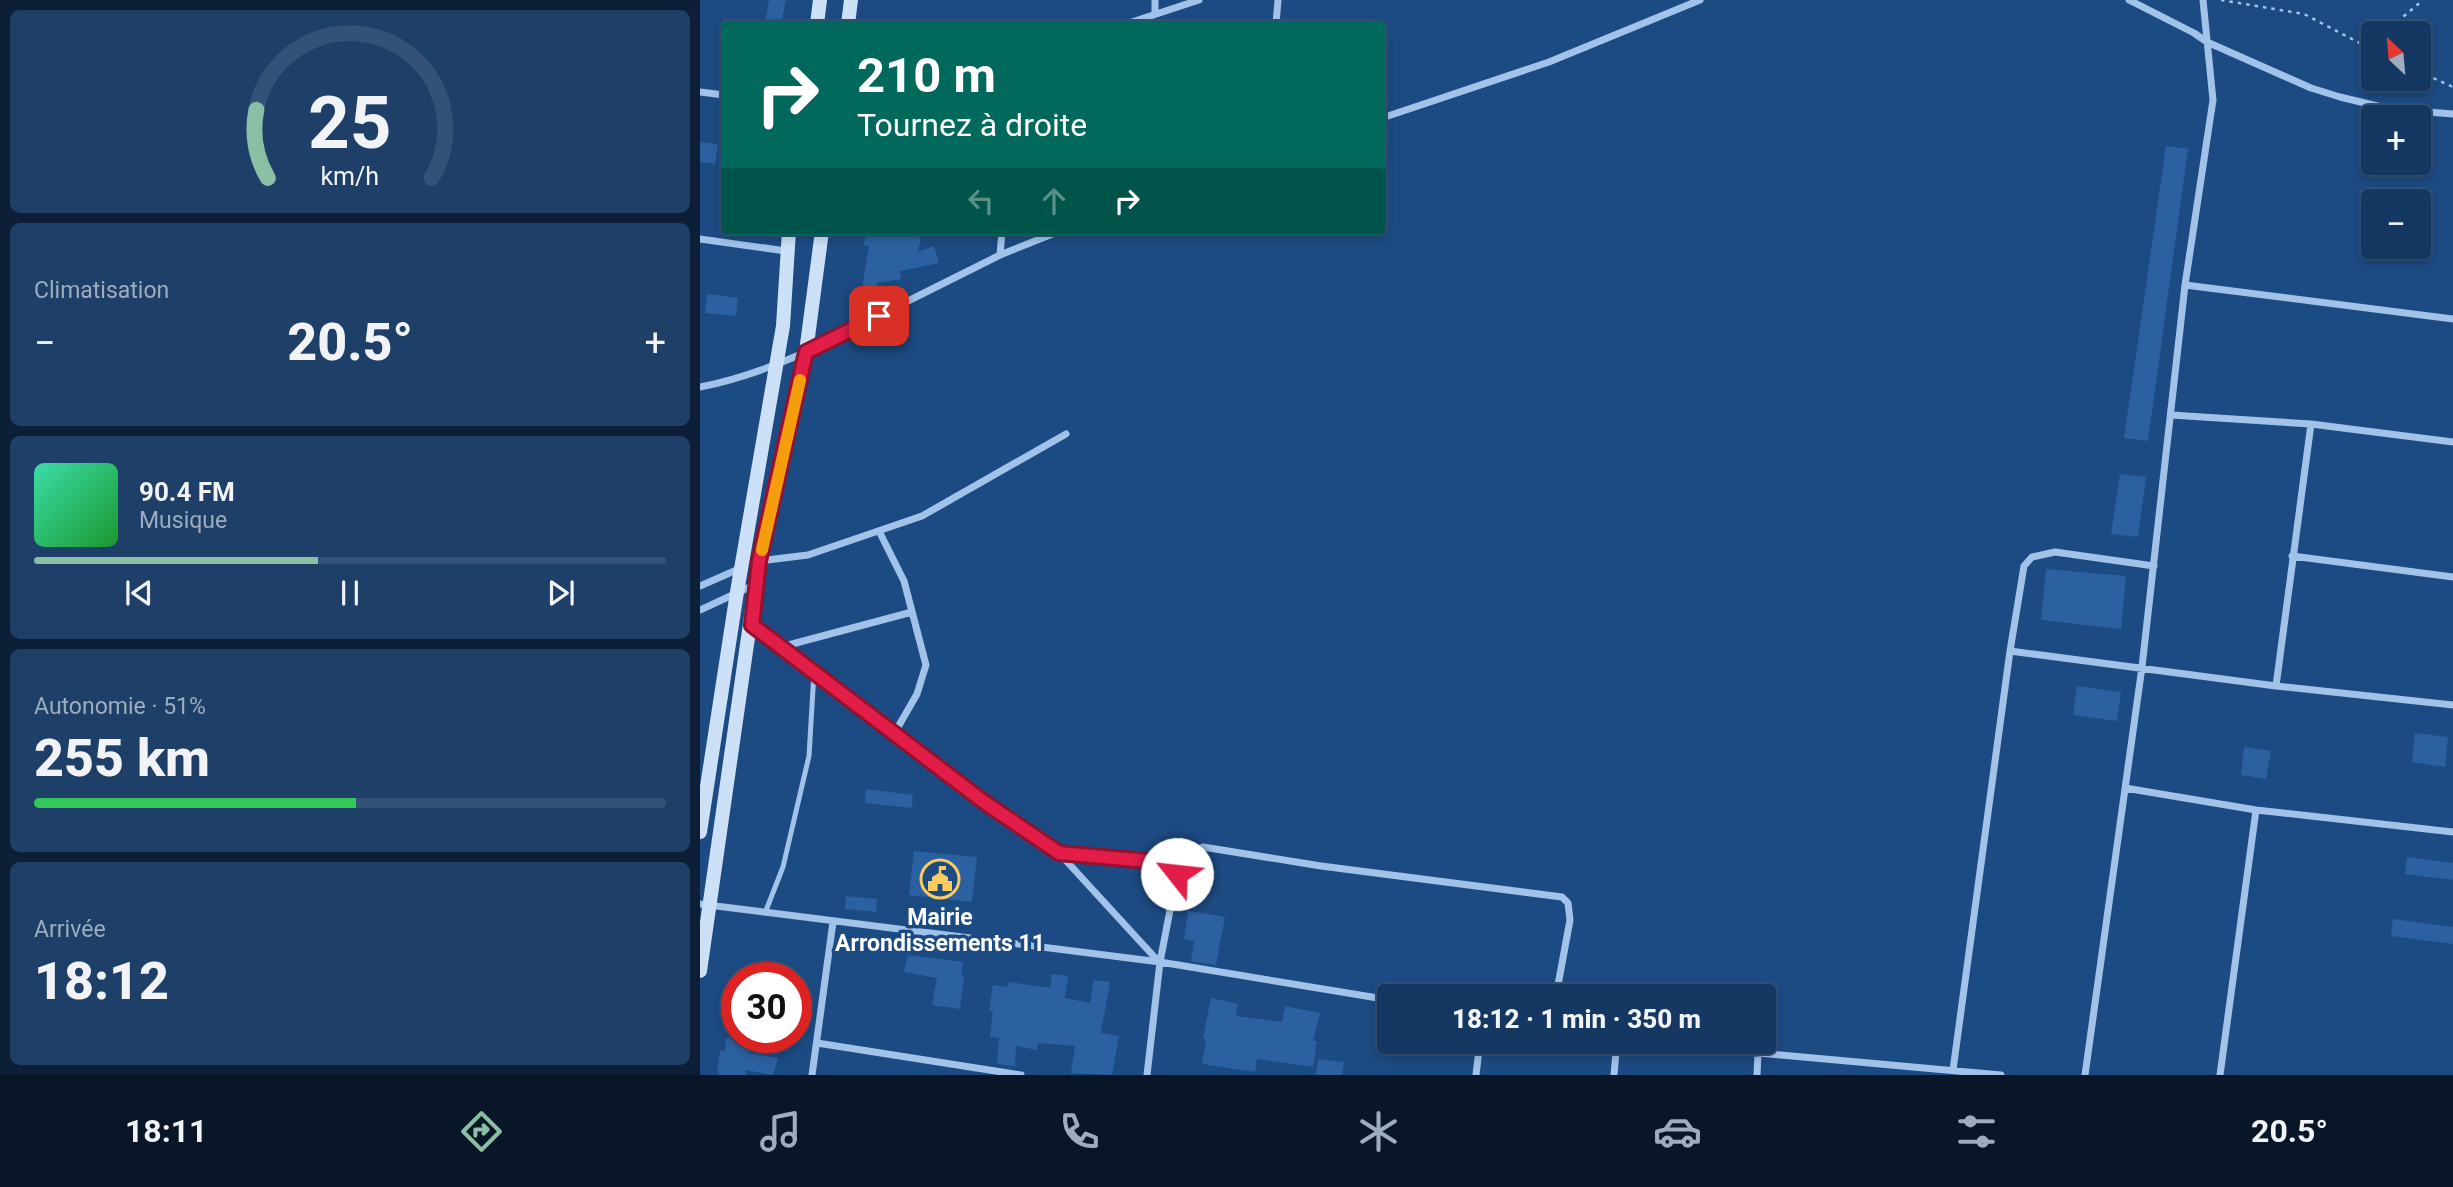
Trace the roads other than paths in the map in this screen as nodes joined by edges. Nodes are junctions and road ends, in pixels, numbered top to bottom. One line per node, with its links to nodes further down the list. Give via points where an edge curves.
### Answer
1 (820, 0): 10 (main road)
2 (851, 0): 11 (main road)
3 (1155, 0): 9 (street)
4 (1199, 0): 9 (street)
5 (1278, 0): 13 (street)
6 (1700, 0): 18 (street, via 1549,62)
7 (2129, 0): 14 (street)
8 (2203, 0): 14 (street)
9 (1155, 14): 12 (street)
10 (817, 21)
11 (848, 21)
12 (1135, 21)
13 (1276, 21)
14 (2207, 42): 17 (street, via 2340,97 2390,109); 26 (street, via 2213,100)
15 (700, 92): 16 (street)
16 (721, 95)
17 (2453, 114)
18 (1386, 117)
19 (788, 235): 24 (main road)
20 (821, 235): 28 (main road)
21 (1002, 235): 25 (street)
22 (1049, 235): 25 (street)
23 (700, 239): 24 (street)
24 (786, 251): 29 (main road, via 783,326)
25 (1000, 255): 28 (street)
26 (2185, 285): 27 (street); 31 (street)
27 (2453, 319)
28 (806, 352): 29 (street); 37 (main road)
29 (775, 365): 30 (street); 39 (main road)
30 (700, 387)
31 (2171, 415): 32 (street); 38 (street)
32 (2311, 424): 34 (street); 36 (street)
33 (1066, 434): 35 (street, via 922,516)
34 (2453, 442)
35 (879, 531): 37 (street, via 808,555); 45 (street, via 904,581)
36 (2292, 556): 40 (street); 51 (street)
37 (759, 561): 39 (street); 41 (main road)
38 (2154, 566): 48 (street, via 2055,552 2032,557 2021,578); 49 (street)
39 (741, 568): 42 (street); 43 (main road)
40 (2453, 577)
41 (756, 584): 43 (street); 46 (main road)
42 (700, 586)
43 (737, 592): 44 (street); 56 (main road)
44 (700, 610)
45 (912, 612): 47 (street); 53 (street, via 926,665 918,694)
46 (752, 625): 47 (street); 60 (main road)
47 (781, 647): 50 (street)
48 (2010, 651): 49 (street); 72 (street)
49 (2142, 667): 51 (street); 54 (street)
50 (814, 672): 53 (street); 61 (lane, via 809,756 783,867)
51 (2276, 686): 52 (street)
52 (2453, 705)
53 (894, 734): 58 (street)
54 (2125, 788): 55 (street); 80 (street)
55 (2256, 810): 57 (street); 81 (street)
56 (700, 832)
57 (2453, 832)
58 (1059, 853): 59 (street); 63 (street)
59 (1180, 864): 63 (street); 65 (street, via 1203,847 1562,897 1568,903 1570,920)
60 (704, 905): 61 (street); 64 (main road)
61 (765, 913): 62 (street)
62 (833, 922): 63 (street); 67 (street)
63 (1160, 962): 66 (street); 75 (street)
64 (700, 971)
65 (1558, 984)
66 (1377, 998)
67 (817, 1043): 73 (street); 74 (street)
68 (1478, 1054): 76 (street)
69 (1616, 1054): 77 (street)
70 (1758, 1054): 78 (street)
71 (1769, 1054): 72 (street)
72 (1953, 1070): 79 (street)
73 (812, 1075)
74 (1021, 1075)
75 (1147, 1075)
76 (1476, 1075)
77 (1614, 1075)
78 (1757, 1075)
79 (2001, 1075)
80 (2085, 1075)
81 (2220, 1075)

